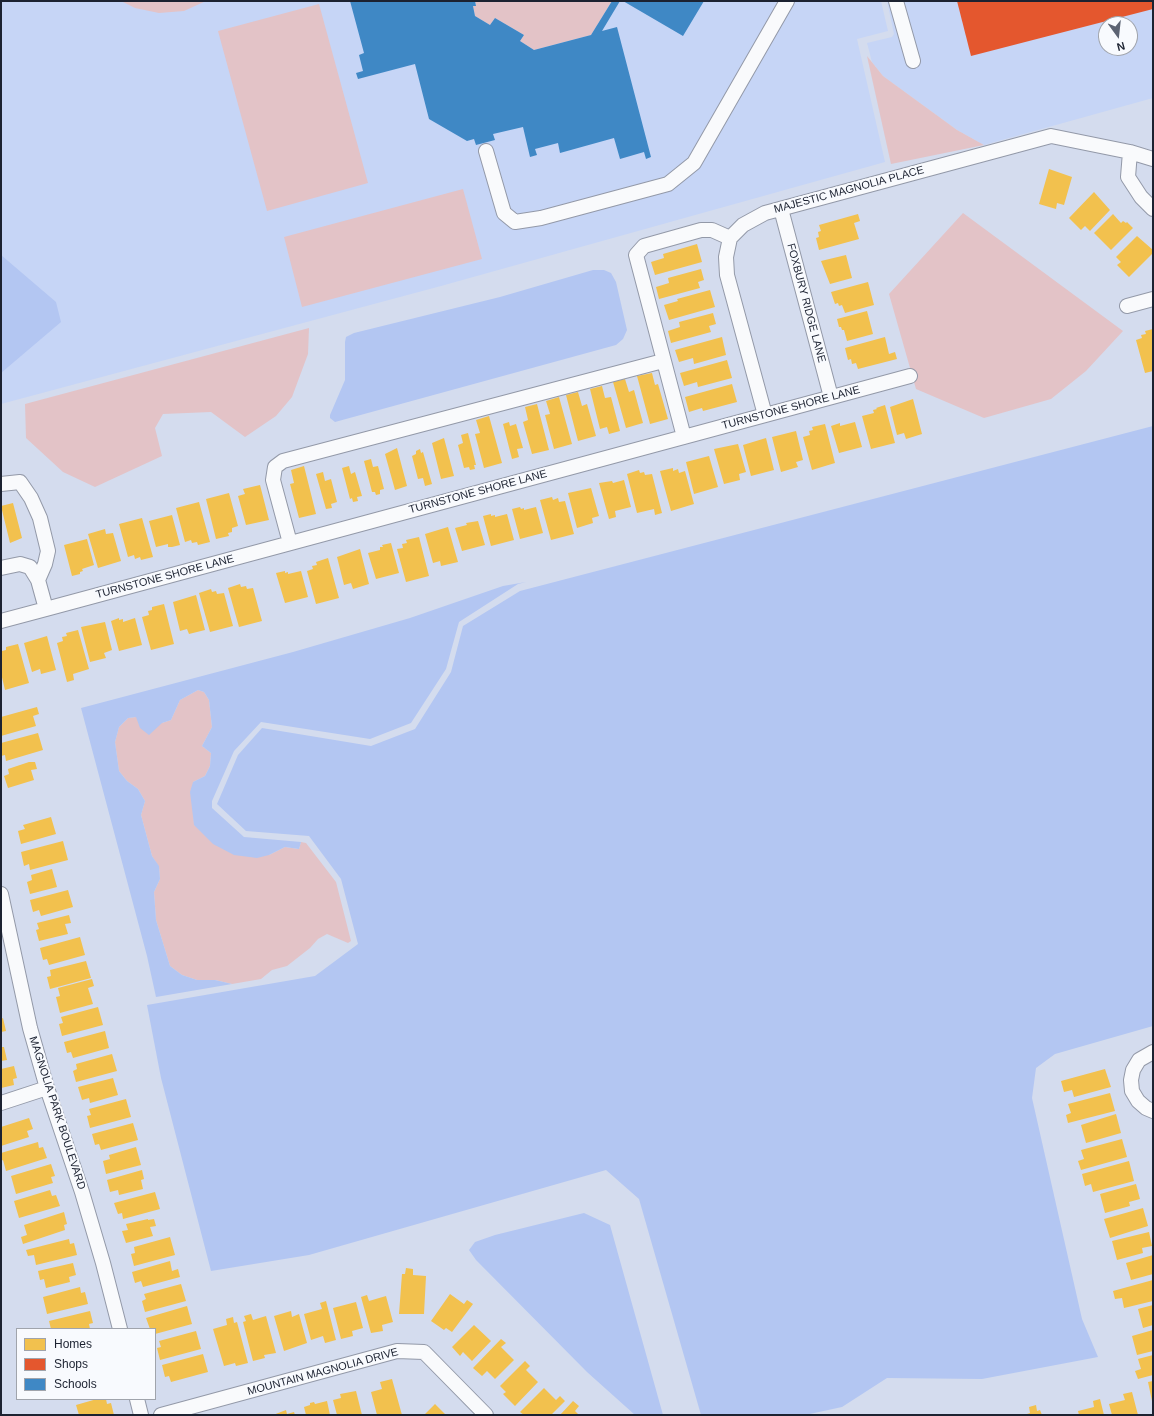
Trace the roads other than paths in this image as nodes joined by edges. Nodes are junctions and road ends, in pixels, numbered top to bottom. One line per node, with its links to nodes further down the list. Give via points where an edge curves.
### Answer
1 (787, 1): 4 (street, via 694,163 668,184 541,218 515,222 504,213)
2 (896, 1): 3 (street)
3 (912, 61)
4 (486, 151)
5 (1130, 152): 6 (street, MAJESTIC MAGNOLIA PLACE); 7 (street, MAJESTIC MAGNOLIA PLACE, via 1051,136); 8 (street, via 1128,177 1140,196)
6 (1153, 159)
7 (781, 209): 9 (street, MAJESTIC MAGNOLIA PLACE, via 765,213 743,225); 14 (street, FOXBURY RIDGE LANE)
8 (1153, 209)
9 (730, 238): 12 (street, via 712,230 701,230 644,246 637,251 636,262); 15 (street, via 726,257 727,276)
10 (1153, 299): 11 (street)
11 (1127, 306)
12 (663, 360): 16 (street); 18 (street, via 283,461 275,467 273,480)
13 (910, 376): 14 (street, TURNSTONE SHORE LANE)
14 (831, 397): 15 (street, TURNSTONE SHORE LANE)
15 (766, 415): 16 (street, TURNSTONE SHORE LANE)
16 (684, 437): 18 (street, TURNSTONE SHORE LANE)
17 (1, 484): 20 (street, via 20,482 40,518 48,552 46,564)
18 (290, 543): 21 (street, TURNSTONE SHORE LANE)
19 (1, 568): 20 (street, via 25,564)
20 (38, 580): 21 (street)
21 (46, 609): 22 (street, TURNSTONE SHORE LANE)
22 (1, 621)
23 (1, 894): 25 (street, MAGNOLIA PARK BOULEVARD, via 30,1028)
24 (1153, 1052): 27 (street, via 1139,1060 1131,1080 1132,1091 1138,1101)
25 (47, 1088): 26 (street); 28 (street, MAGNOLIA PARK BOULEVARD, via 82,1192)
26 (1, 1103)
27 (1153, 1111)
28 (120, 1328)
29 (137, 1400): 30 (street)
30 (141, 1415)
31 (161, 1415): 32 (street, MOUNTAIN MAGNOLIA DRIVE, via 397,1351 424,1352)
32 (486, 1415)

